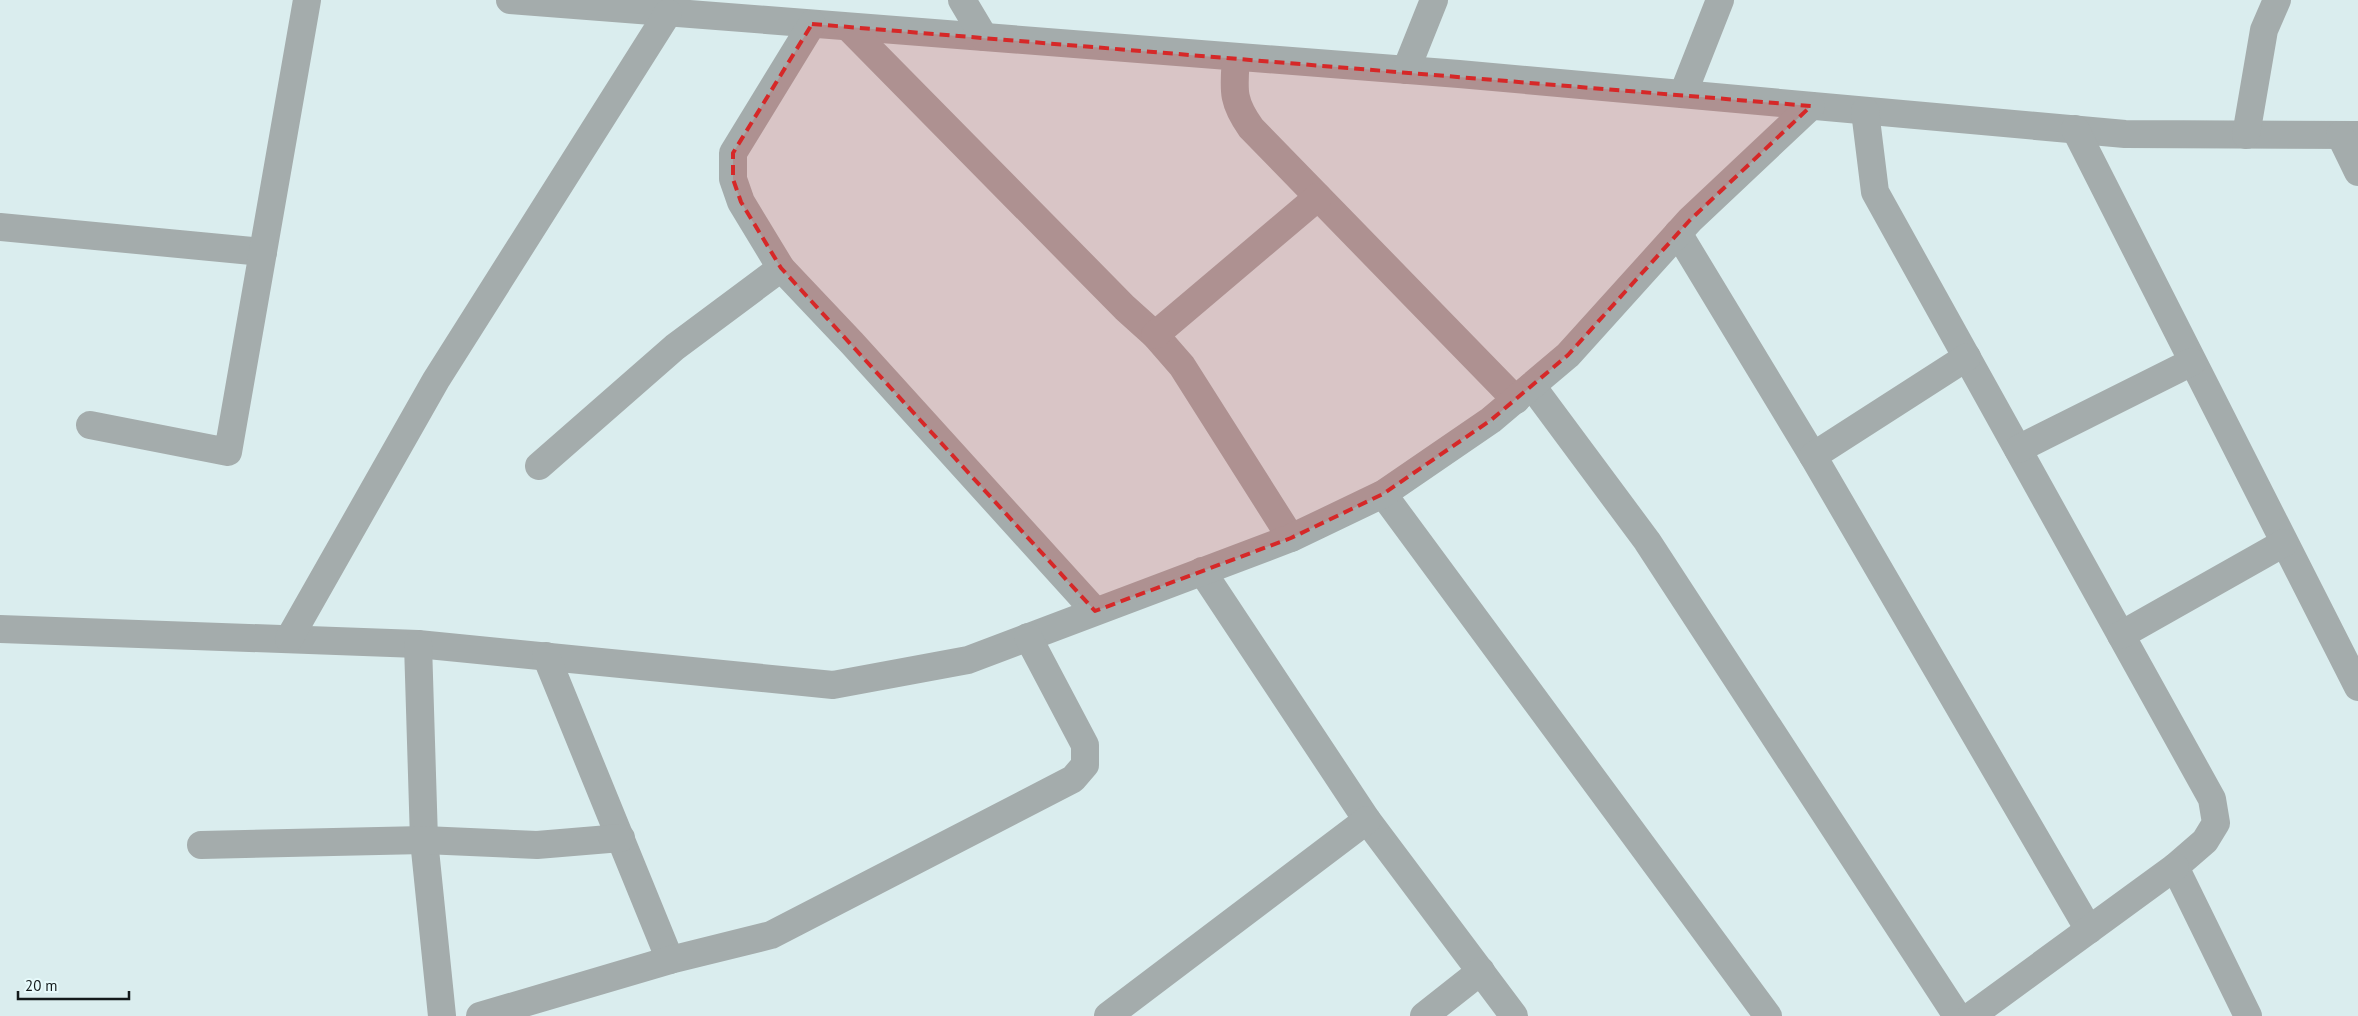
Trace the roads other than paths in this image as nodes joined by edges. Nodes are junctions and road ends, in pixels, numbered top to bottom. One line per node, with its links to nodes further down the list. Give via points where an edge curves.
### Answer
1 (307, 0): 23 (street)
2 (510, 0): 7 (street)
3 (962, 0): 10 (street)
4 (1434, 0): 12 (street)
5 (1720, 0): 13 (street)
6 (2277, 0): 17 (street, via 2264,30)
7 (668, 13): 8 (street); 41 (street, via 436,380)
8 (812, 24): 9 (street); 24 (street, via 733,153 733,179 741,202)
9 (848, 27): 10 (street); 25 (street)
10 (984, 37): 11 (street)
11 (1236, 57): 12 (street); 20 (street, via 1234,92 1239,111 1251,128)
12 (1406, 70): 13 (street)
13 (1683, 94): 14 (street)
14 (1811, 106): 15 (street); 22 (street)
15 (1865, 110): 16 (street); 26 (street, via 1875,192)
16 (2075, 129): 17 (street, via 2125,134); 27 (street)
17 (2246, 135): 18 (street)
18 (2349, 135): 19 (street)
19 (2358, 172)
20 (1318, 197): 25 (street); 28 (street)
21 (0, 226): 23 (street)
22 (1678, 233): 28 (street, via 1568,355); 31 (street)
23 (263, 252): 29 (street, via 228,452)
24 (780, 268): 32 (street, via 675,347); 37 (street)
25 (1155, 335): 34 (street, via 1182,366)
26 (1967, 357): 30 (street); 31 (street)
27 (2192, 362): 30 (street); 35 (street)
28 (1524, 393): 33 (street, via 1491,420); 59 (street, via 1647,541)
29 (90, 425)
30 (2018, 449): 39 (street)
31 (1813, 456): 50 (street)
32 (538, 466)
33 (1383, 494): 34 (street); 58 (street)
34 (1291, 538): 36 (street)
35 (2284, 543): 39 (street); 44 (street)
36 (1202, 571): 37 (street); 45 (street)
37 (1095, 611): 40 (street)
38 (0, 628): 41 (street)
39 (2121, 635): 49 (street, via 2212,799 2216,823 2205,841)
40 (1028, 637): 43 (street, via 968,660 833,685); 51 (street, via 1085,745 1085,765 1073,779 771,935)
41 (289, 639): 42 (street)
42 (418, 644): 43 (street); 47 (street)
43 (546, 656): 46 (street)
44 (2358, 687)
45 (1366, 820): 52 (street); 55 (street)
46 (621, 838): 47 (street, via 537,845); 51 (street)
47 (424, 840): 48 (street); 53 (street)
48 (201, 845)
49 (2175, 867): 50 (street); 61 (street)
50 (2089, 930): 60 (street)
51 (670, 960): 54 (street)
52 (1481, 971): 56 (street); 57 (street)
53 (442, 1016)
54 (480, 1016)
55 (1108, 1016)
56 (1424, 1016)
57 (1514, 1016)
58 (1768, 1016)
59 (1957, 1016)
60 (1971, 1016)
61 (2248, 1016)

